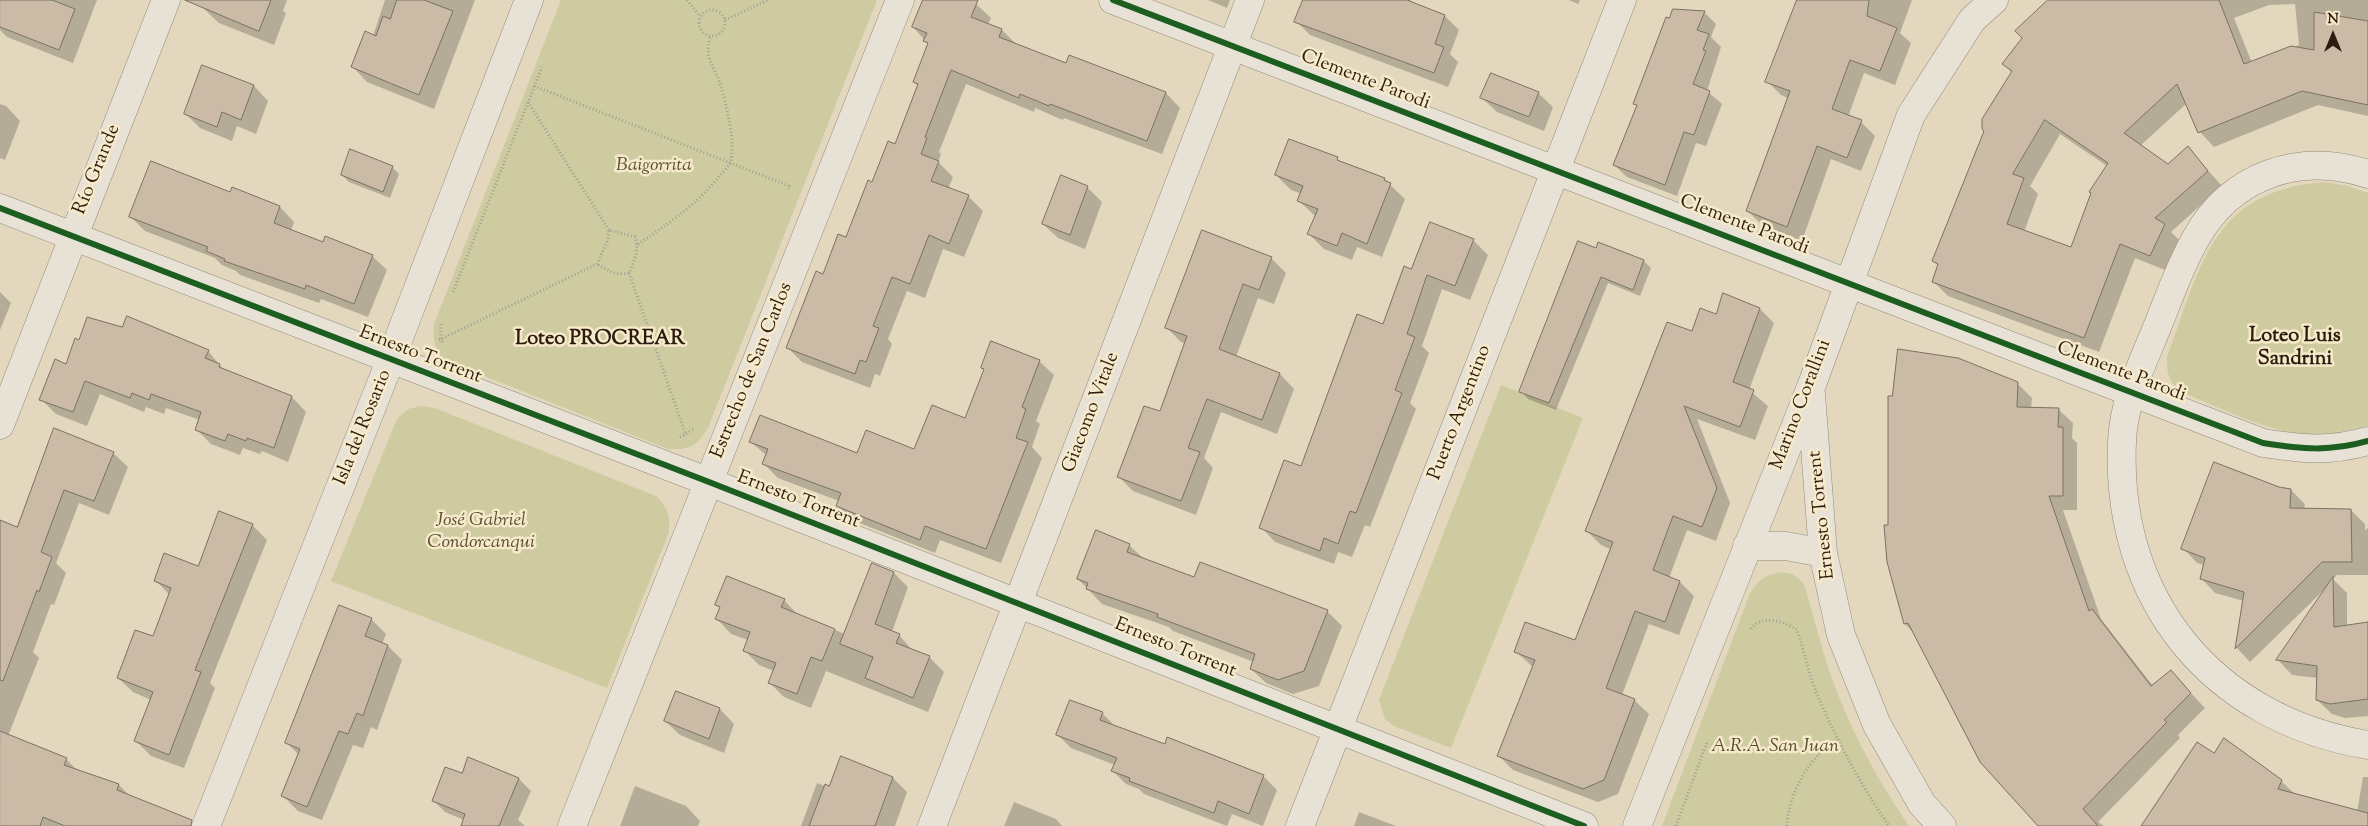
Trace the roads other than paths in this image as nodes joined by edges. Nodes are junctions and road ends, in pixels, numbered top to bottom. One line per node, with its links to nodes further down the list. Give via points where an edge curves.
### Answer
1 (166, 0): 12 (street, Río Grande)
2 (530, 0): 14 (street, Isla del Rosario)
3 (900, 0): 19 (street, Estrecho de San Carlos)
4 (1113, 0): 8 (street, Clemente Parodi)
5 (1250, 0): 8 (street, Giacomo Vitale)
6 (1622, 0): 9 (street, Puerto Argentino)
7 (1994, 0): 13 (street, Marino Corallini, via 1972,20 1911,115)
8 (1231, 46): 9 (street, Clemente Parodi); 22 (street, Giacomo Vitale)
9 (1556, 170): 13 (street, Clemente Parodi); 23 (street, Puerto Argentino)
10 (2368, 174): 16 (street, Clemente Parodi, via 2345,166 2278,169 2245,185 2216,210 2181,268)
11 (0, 208): 12 (street, Ernesto Torrent)
12 (72, 236): 14 (street, Ernesto Torrent); 17 (street, Río Grande)
13 (1849, 282): 15 (street, Marino Corallini); 16 (street, Clemente Parodi)
14 (390, 361): 19 (street, Ernesto Torrent); 25 (street, Isla del Rosario)
15 (1811, 387): 20 (street, Marino Corallini); 21 (street, Ernesto Torrent)
16 (2131, 393): 18 (street, Clemente Parodi, via 2263,443 2307,450 2348,447); 24 (street, Clemente Parodi, via 2122,440 2124,510 2143,577 2174,632 2214,676 2264,710 2332,739)
17 (0, 425)
18 (2368, 441)
19 (709, 482): 22 (street, Ernesto Torrent); 26 (street, Estrecho de San Carlos)
20 (1747, 546): 21 (street, via 1786,546); 30 (street, Marino Corallini)
21 (1823, 553): 31 (street, Ernesto Torrent, via 1841,635 1877,724 1922,804)
22 (1019, 604): 23 (street, Ernesto Torrent); 27 (street, Giacomo Vitale)
23 (1338, 730): 28 (street, Puerto Argentino); 29 (street, Ernesto Torrent)
24 (2368, 745)
25 (206, 826)
26 (572, 826)
27 (932, 826)
28 (1300, 826)
29 (1584, 826)
30 (1637, 826)
31 (1942, 826)

